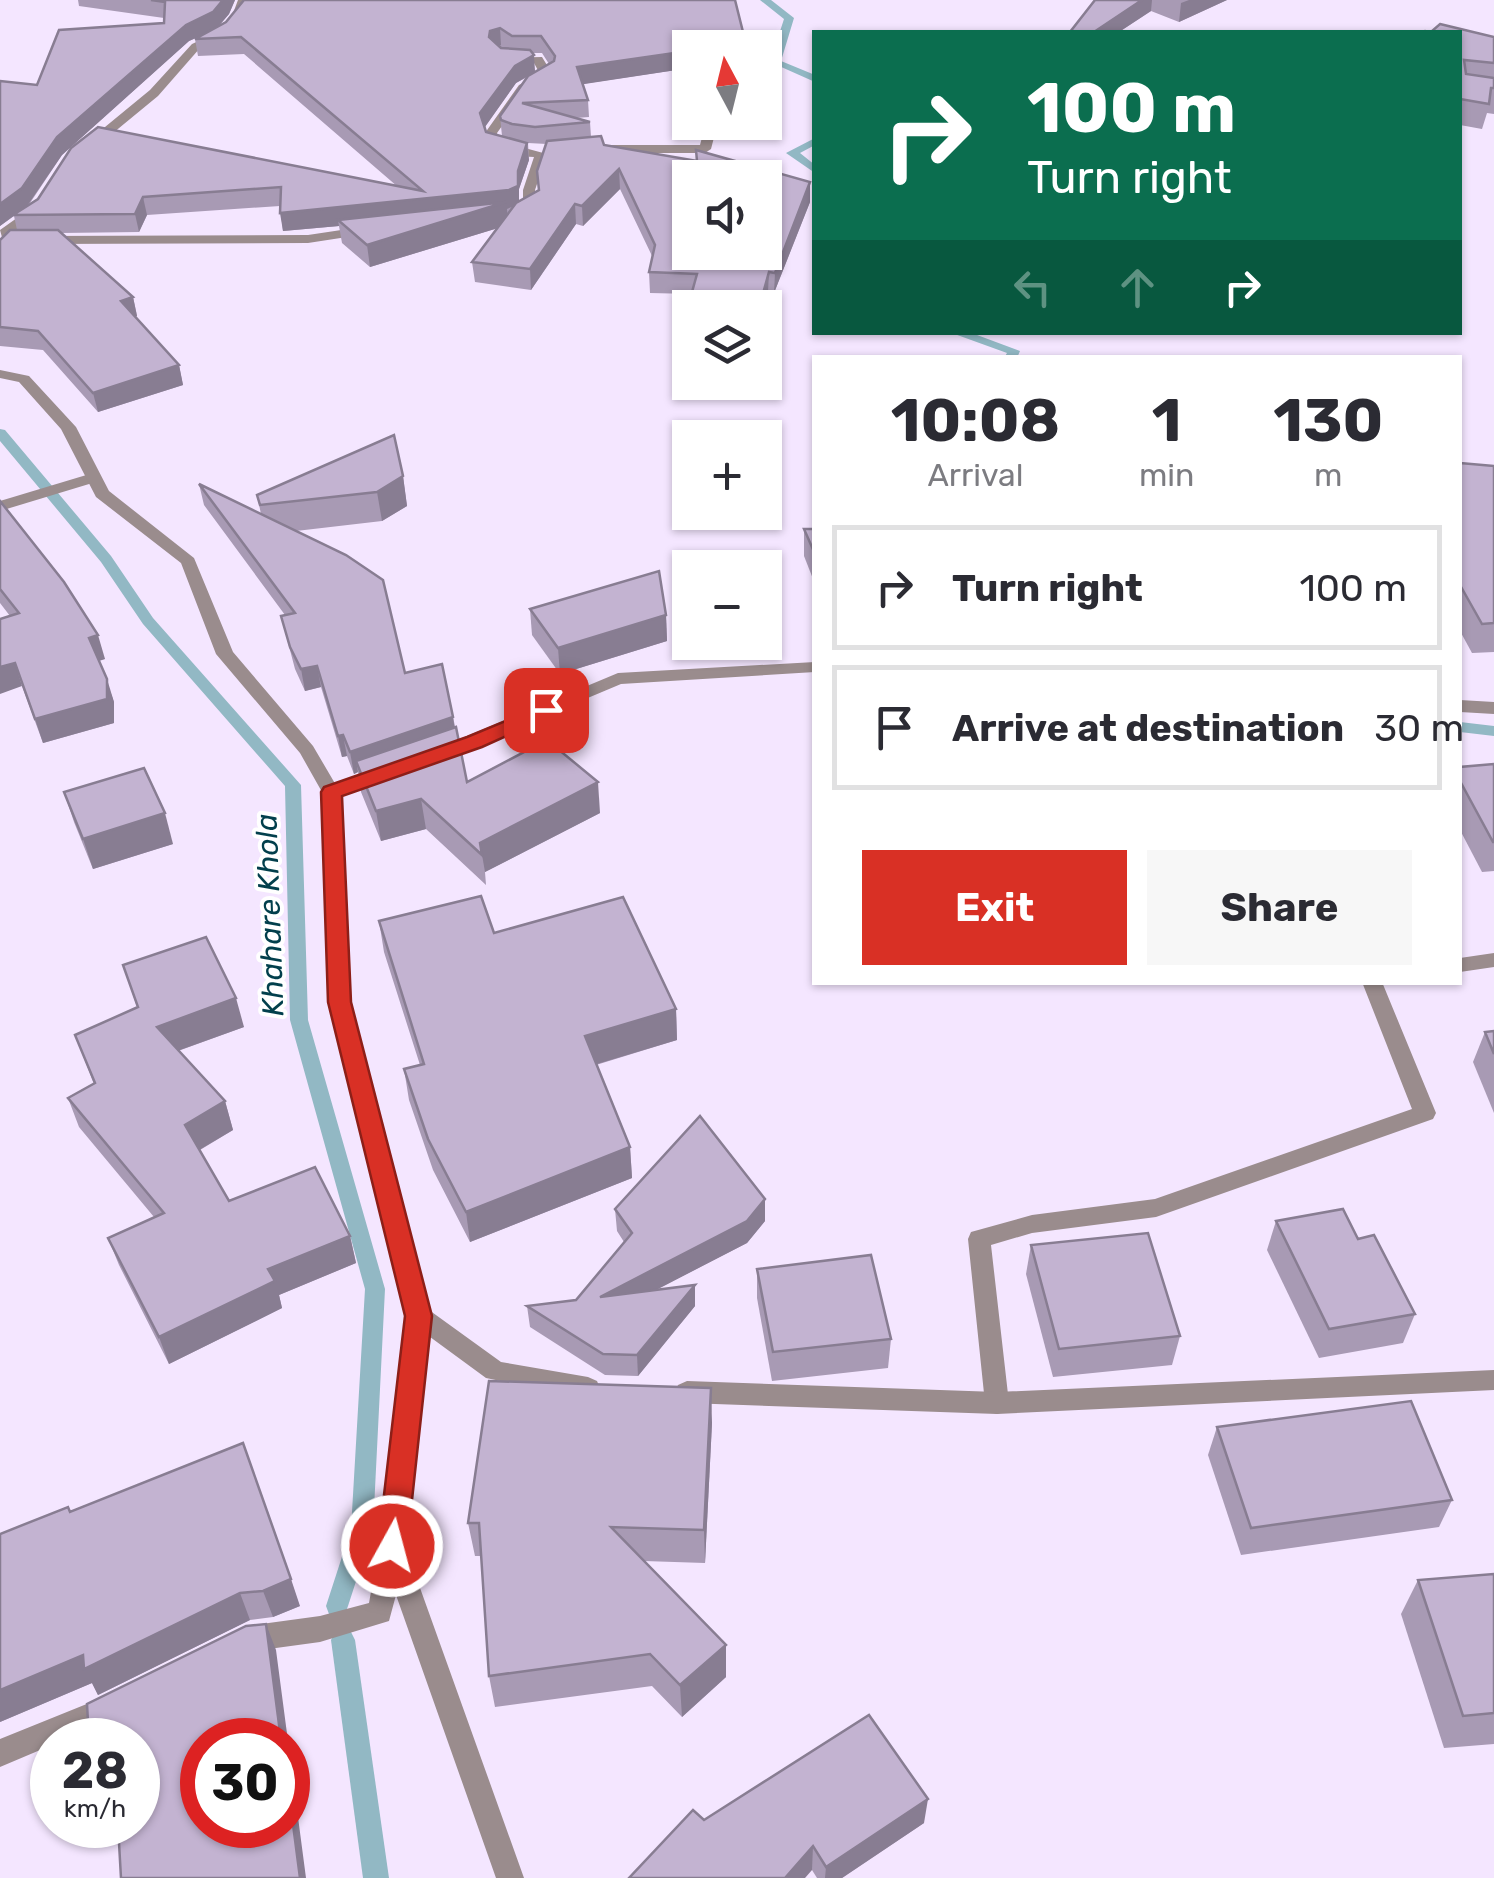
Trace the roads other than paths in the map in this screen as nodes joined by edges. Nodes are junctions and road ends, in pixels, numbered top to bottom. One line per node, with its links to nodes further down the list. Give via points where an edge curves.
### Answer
1 (244, 0): 4 (street, via 222,34 196,46 154,93)
2 (498, 51): 7 (street, via 508,61 538,58 548,75 523,88 491,132 493,143)
3 (707, 140): 5 (street, via 705,149)
4 (84, 150)
5 (580, 150)
6 (560, 152): 7 (street)
7 (541, 154): 9 (street, via 530,208)
8 (43, 198): 11 (street, via 35,212 6,231)
9 (496, 218)
10 (378, 228): 11 (street, via 308,239)
11 (10, 241): 12 (street)
12 (0, 254)
13 (0, 374): 14 (street, via 24,378 68,427)
14 (92, 478): 15 (street); 19 (street, via 102,494 188,561 226,654 308,750)
15 (8, 504)
16 (812, 667): 19 (street, via 618,679 474,742)
17 (1462, 706): 18 (street)
18 (1494, 708)
19 (331, 792): 23 (street, via 340,1002)
20 (1494, 960): 21 (street)
21 (1462, 966)
22 (1373, 985): 27 (street, via 1426,1113 1156,1208 1032,1224 979,1239)
23 (419, 1316): 25 (street, via 494,1371); 28 (street)
24 (1494, 1380): 27 (street)
25 (610, 1389)
26 (668, 1391): 27 (street)
27 (997, 1403)
28 (392, 1546): 29 (street, via 380,1612 320,1630 252,1636); 32 (street)
29 (219, 1653)
30 (136, 1694): 31 (street)
31 (0, 1754)
32 (510, 1878)

